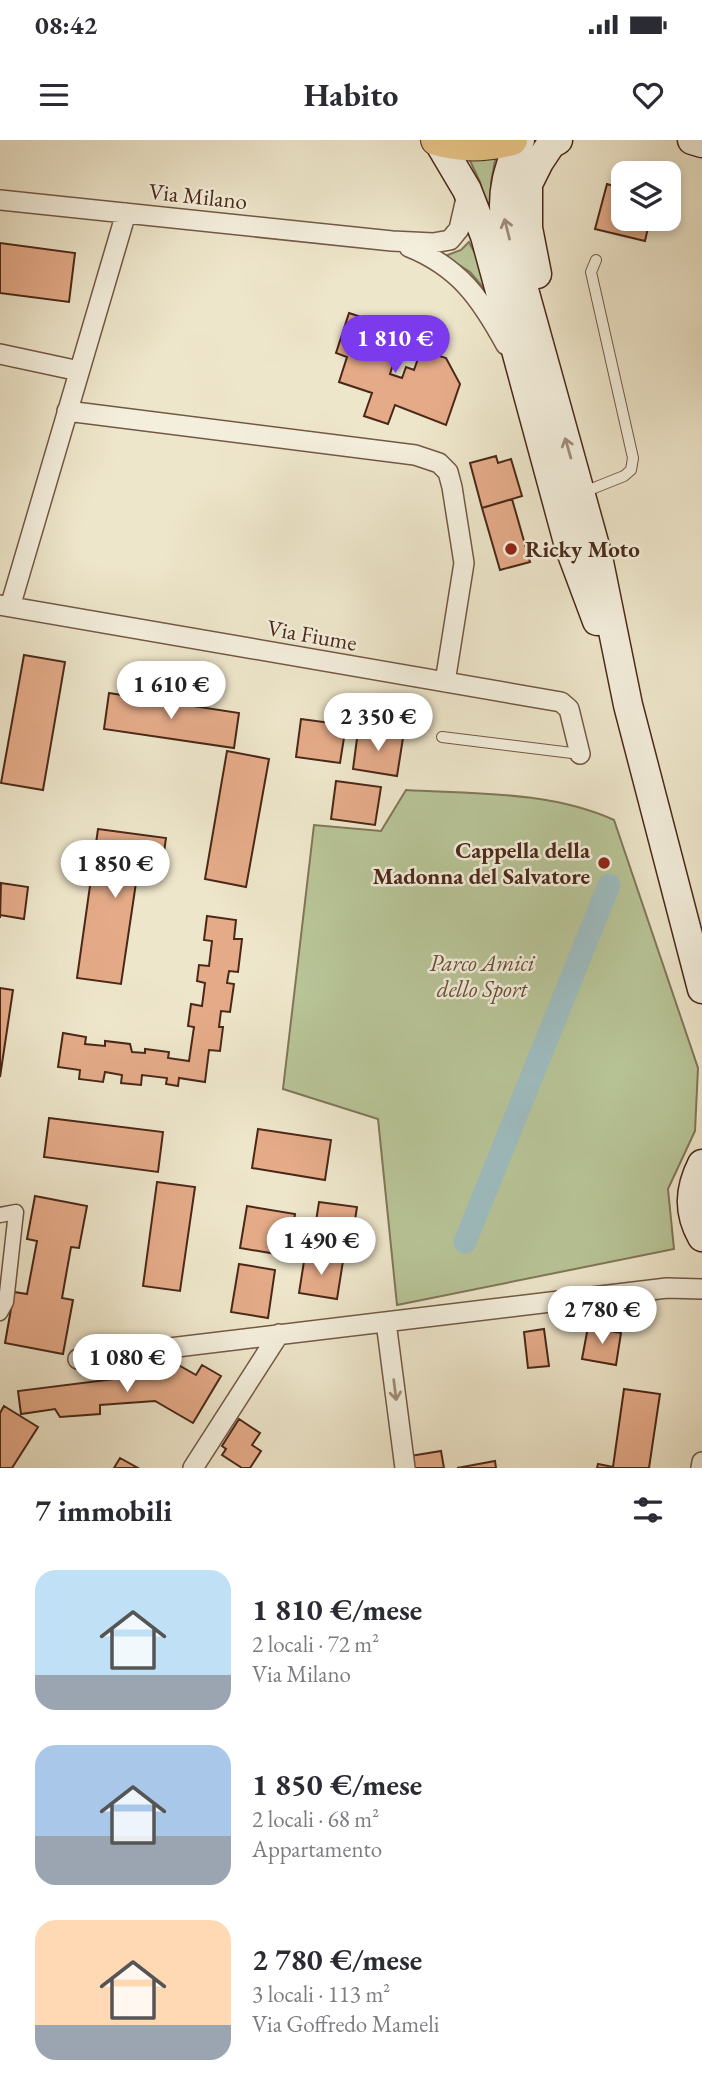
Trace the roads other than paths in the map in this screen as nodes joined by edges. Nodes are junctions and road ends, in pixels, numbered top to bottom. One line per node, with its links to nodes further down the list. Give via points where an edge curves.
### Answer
1 (437, 140): 2 (main road, via 466,146); 7 (main road)
2 (512, 140)
3 (520, 140): 14 (main road, one-way to 3, via 503,201 505,179)
4 (558, 140): 14 (main road, via 538,163 528,184 528,228 541,296)
5 (692, 140): 6 (main road)
6 (702, 143)
7 (467, 190): 10 (street, via 459,229 450,240); 14 (main road)
8 (0, 200): 9 (street, Via Milano)
9 (126, 213): 10 (street, Via Milano); 13 (street)
10 (392, 241): 14 (street, via 433,257 463,281)
11 (596, 260): 16 (lane, via 591,272 633,458 631,470 624,476)
12 (0, 354): 13 (street)
13 (79, 371): 15 (street)
14 (535, 374): 16 (main road, one-way to 14); 19 (main road, via 569,546)
15 (68, 411): 17 (street); 18 (street, via 415,455 439,463 453,487 464,563)
16 (580, 494): 19 (main road, via 598,557)
17 (5, 606): 18 (street, Via Fiume)
18 (445, 682): 21 (street, Via Fiume, via 561,702 569,709)
19 (628, 705): 22 (main road)
20 (442, 737): 21 (lane)
21 (580, 754)
22 (702, 989)
23 (702, 1164): 25 (main road, via 693,1183 691,1203)
24 (0, 1215): 27 (street, via 16,1212)
25 (702, 1237)
26 (702, 1289): 28 (street, via 667,1288)
27 (0, 1313)
28 (386, 1322): 29 (street); 33 (street, one-way to 33)
29 (279, 1334): 30 (street); 32 (street)
30 (78, 1359)
31 (702, 1462): 34 (street)
32 (193, 1468)
33 (405, 1468)
34 (701, 1468)

